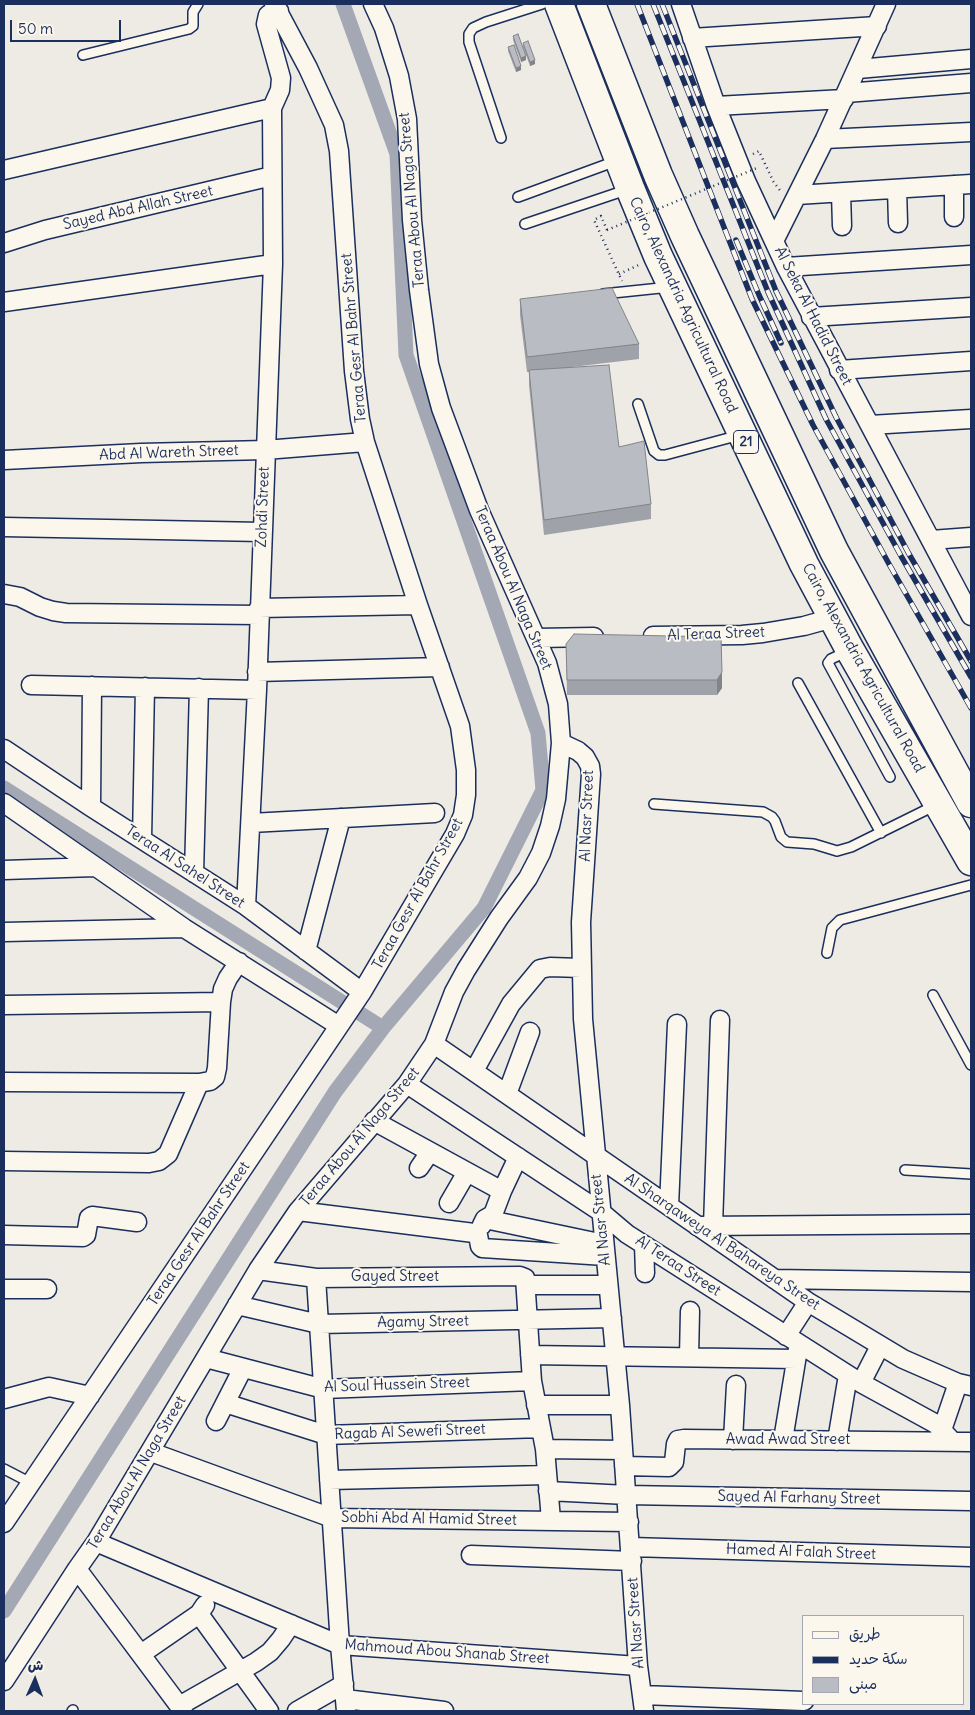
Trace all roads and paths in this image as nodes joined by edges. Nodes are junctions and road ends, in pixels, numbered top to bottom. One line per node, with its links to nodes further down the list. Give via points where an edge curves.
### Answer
1 (198, 4): 11 (lane, via 193,12 193,26 189,29)
2 (372, 4): 67 (street, Teraa Abou Al Naga Street, via 384,28 399,76 407,120 418,290 429,364 479,510)
3 (542, 4): 19 (lane, via 486,22 473,28 469,34)
4 (559, 4): 21 (highway, Cairo, Alexandria Agricultural Road / 21)
5 (591, 4): 80 (highway, Cairo, Alexandria Agricultural Road / 21, via 685,236 834,551)
6 (680, 4): 10 (street, Al Seka Al Hadid Street)
7 (886, 4): 9 (street)
8 (276, 7): 17 (street, Zohdi Street, via 268,15 266,24 281,78); 52 (street, Teraa Gesr Al Bahr Street, via 334,125 339,151 354,371)
9 (876, 26): 10 (street); 13 (street)
10 (692, 38): 16 (street, Al Seka Al Hadid Street)
11 (84, 55)
12 (971, 59): 13 (street)
13 (858, 69): 15 (street)
14 (971, 82): 15 (street)
15 (845, 96): 16 (street); 20 (street)
16 (716, 106): 35 (street, Al Seka Al Hadid Street)
17 (272, 108): 22 (street); 23 (street, Zohdi Street)
18 (971, 132): 20 (street)
19 (501, 138)
20 (825, 140): 30 (street)
21 (619, 160): 26 (highway, Cairo, Alexandria Agricultural Road / 21); 29 (lane)
22 (4, 170)
23 (272, 176): 36 (street, Sayed Abd Allah Street, via 45,230); 38 (street, Zohdi Street)
24 (971, 184): 25 (street)
25 (954, 186): 27 (street); 31 (street)
26 (630, 188): 33 (lane); 40 (highway, Cairo, Alexandria Agricultural Road / 21)
27 (897, 189): 28 (street); 32 (street)
28 (841, 193): 30 (street); 34 (street)
29 (518, 197)
30 (795, 199): 35 (street); 41 (path, bridge, via 778,189 759,152 751,155 757,168 607,230 601,216 594,220)
31 (954, 217)
32 (898, 223)
33 (525, 224)
34 (842, 226)
35 (774, 241): 39 (street, Al Seka Al Hadid Street)
36 (4, 243)
37 (971, 255): 39 (street)
38 (273, 264): 43 (street); 53 (street, Zohdi Street)
39 (786, 267): 45 (street, Al Seka Al Hadid Street)
40 (672, 287): 41 (lane); 51 (highway, Cairo, Alexandria Agricultural Road / 21)
41 (627, 292): 42 (lane)
42 (597, 295)
43 (4, 302)
44 (971, 307): 45 (street)
45 (811, 317): 47 (street, Al Seka Al Hadid Street)
46 (971, 361): 47 (street)
47 (839, 370): 50 (street, Al Seka Al Hadid Street)
48 (638, 404): 51 (lane, via 654,451 659,455)
49 (971, 419): 50 (street)
50 (870, 425): 58 (street, Al Seka Al Hadid Street)
51 (742, 434): 64 (highway, Cairo, Alexandria Agricultural Road / 21)
52 (365, 442): 53 (street, Abd Al Wareth Street); 61 (street, Teraa Gesr Al Bahr Street)
53 (265, 450): 54 (street, Abd Al Wareth Street); 56 (street, Zohdi Street)
54 (4, 460)
55 (4, 527): 56 (street)
56 (262, 532): 62 (street, Zohdi Street)
57 (971, 537): 58 (street)
58 (931, 540): 60 (street, Al Seka Al Hadid Street)
59 (4, 594): 62 (street, via 66,613)
60 (966, 596): 63 (street, Al Seka Al Hadid Street)
61 (418, 605): 62 (street); 69 (street, Teraa Gesr Al Bahr Street)
62 (259, 611): 70 (street, Zohdi Street)
63 (971, 616)
64 (833, 618): 66 (street, Al Teraa Street, via 763,633); 68 (highway, Cairo, Alexandria Agricultural Road / 21)
65 (615, 637): 67 (street)
66 (635, 637)
67 (537, 638): 76 (street, Teraa Abou Al Naga Street, via 548,663 558,704)
68 (850, 650): 78 (lane, via 831,659 828,664); 82 (highway, Cairo, Alexandria Agricultural Road / 21)
69 (440, 667): 70 (street); 101 (street, Teraa Gesr Al Bahr Street, via 464,746 466,795 463,815)
70 (257, 681): 75 (street); 86 (street, Zohdi Street)
71 (798, 683): 87 (lane)
72 (31, 686): 73 (street)
73 (92, 686): 74 (street); 83 (street)
74 (145, 686): 75 (street); 88 (street)
75 (199, 688): 92 (street)
76 (561, 743): 100 (street, Al Nasr Street, via 585,757 592,774 581,922); 109 (street, Teraa Abou Al Naga Street, via 556,799 541,853 462,977)
77 (4, 749): 83 (street, Teraa Al Sahel Street)
78 (890, 777)
79 (4, 803): 90 (street)
80 (971, 803)
81 (654, 804): 87 (lane, via 763,812 772,817 781,837 787,842 814,844 837,851 851,848)
82 (938, 804): 87 (lane); 89 (highway, Cairo, Alexandria Agricultural Road / 21)
83 (91, 808): 88 (street, Teraa Al Sahel Street)
84 (435, 813): 85 (street)
85 (341, 818): 86 (street); 97 (street)
86 (251, 823): 94 (street, Zohdi Street)
87 (881, 832)
88 (142, 839): 92 (street, Teraa Al Sahel Street)
89 (971, 861)
90 (95, 867): 91 (street); 95 (street)
91 (4, 870)
92 (194, 873): 94 (street, Teraa Al Sahel Street)
93 (971, 885): 98 (lane, via 840,920 832,928)
94 (246, 906): 97 (street, Teraa Al Sahel Street)
95 (184, 928): 96 (street); 99 (street)
96 (4, 932)
97 (306, 950): 101 (street, Teraa Al Sahel Street)
98 (827, 952)
99 (239, 962): 103 (street, via 228,978); 107 (street)
100 (581, 968): 111 (street, via 540,969 511,1004); 118 (street, Al Nasr Street)
101 (362, 992): 107 (street, Teraa Gesr Al Bahr Street)
102 (933, 995): 110 (lane)
103 (220, 1002): 104 (street); 113 (street, via 214,1077)
104 (4, 1005)
105 (720, 1020): 133 (street)
106 (678, 1024): 127 (street)
107 (339, 1026): 166 (street, Teraa Gesr Al Bahr Street)
108 (530, 1032): 115 (street)
109 (434, 1044): 111 (street, Al Sharqaweya Al Bahareya Street); 114 (street, Teraa Abou Al Naga Street)
110 (971, 1065)
111 (474, 1071): 115 (street, Al Sharqaweya Al Bahareya Street)
112 (4, 1082): 113 (street)
113 (199, 1083): 120 (street, via 168,1154 160,1161)
114 (407, 1084): 116 (street, Teraa Abou Al Naga Street); 119 (street, Al Teraa Street)
115 (507, 1094): 118 (street, Al Sharqaweya Al Bahareya Street)
116 (374, 1121): 117 (street); 128 (street, Teraa Abou Al Naga Street)
117 (430, 1152): 121 (street); 123 (street)
118 (595, 1155): 127 (street, Al Sharqaweya Al Bahareya Street); 129 (street, Al Nasr Street)
119 (518, 1157): 125 (street); 129 (street, Al Teraa Street)
120 (4, 1161)
121 (420, 1168)
122 (905, 1170): 124 (lane)
123 (467, 1172): 125 (street); 126 (street)
124 (971, 1174)
125 (502, 1191): 134 (street, via 494,1212)
126 (449, 1203)
127 (668, 1206): 133 (street, Al Sharqaweya Al Bahareya Street)
128 (298, 1211): 134 (street, via 474,1233); 139 (street, Teraa Abou Al Naga Street)
129 (601, 1212): 136 (street, Al Teraa Street, via 620,1230); 138 (street, Al Nasr Street)
130 (137, 1222): 135 (street, via 92,1216 83,1238)
131 (971, 1224): 133 (street)
132 (522, 1226): 134 (street); 137 (street); 138 (street)
133 (705, 1226): 142 (street, Al Sharqaweya Al Bahareya Street)
134 (481, 1227): 137 (street, via 481,1247)
135 (4, 1235)
136 (644, 1245): 140 (street); 154 (street, Al Teraa Street)
137 (521, 1250): 138 (street)
138 (605, 1250): 145 (street, Al Nasr Street)
139 (258, 1270): 141 (street, Gayed Street); 149 (street, Teraa Abou Al Naga Street)
140 (645, 1273)
141 (316, 1278): 144 (street, Gayed Street, via 520,1276 525,1278); 153 (street)
142 (774, 1279): 143 (street); 148 (street, Al Sharqaweya Al Bahareya Street)
143 (971, 1282)
144 (526, 1285): 145 (street); 152 (street)
145 (608, 1285): 151 (street, Al Nasr Street)
146 (47, 1288): 147 (street)
147 (4, 1289)
148 (808, 1302): 154 (street); 155 (street, Al Sharqaweya Al Bahareya Street)
149 (237, 1305): 153 (street, Agamy Street); 159 (street, Teraa Abou Al Naga Street)
150 (690, 1311): 158 (street)
151 (612, 1318): 152 (street, Agamy Street); 157 (street, Al Nasr Street)
152 (528, 1320): 153 (street, Agamy Street); 156 (street)
153 (319, 1324): 165 (street)
154 (794, 1346): 158 (street); 161 (street, Al Teraa Street); 176 (street)
155 (880, 1346): 161 (street); 164 (street, Al Sharqaweya Al Bahareya Street, via 902,1359)
156 (530, 1355): 157 (street); 162 (street)
157 (615, 1355): 158 (street); 170 (street, Al Nasr Street)
158 (689, 1357)
159 (206, 1358): 160 (street, Al Soul Hussein Street); 180 (street, Teraa Abou Al Naga Street)
160 (243, 1368): 165 (street, Al Soul Hussein Street); 168 (street)
161 (855, 1379): 174 (street, Al Teraa Street, via 936,1424); 177 (street)
162 (532, 1381): 165 (street, Al Soul Hussein Street); 169 (street)
163 (736, 1384): 175 (street)
164 (965, 1385): 174 (street)
165 (324, 1389): 173 (street)
166 (90, 1396): 167 (street, via 49,1387); 184 (street, Teraa Gesr Al Bahr Street)
167 (4, 1399)
168 (225, 1403): 171 (street); 173 (street, Ragab Al Sewefi Street)
169 (536, 1405): 170 (street); 172 (street)
170 (620, 1405): 181 (street, Al Nasr Street)
171 (216, 1421)
172 (541, 1428): 173 (street, Ragab Al Sewefi Street); 179 (street)
173 (326, 1435): 183 (street)
174 (947, 1436): 177 (street, Awad Awad Street); 178 (street, Awad Awad Street)
175 (733, 1440): 176 (street, Awad Awad Street); 181 (street, Awad Awad Street, via 678,1440 674,1462 669,1467)
176 (783, 1440): 177 (street, Awad Awad Street)
177 (837, 1441)
178 (971, 1442)
179 (545, 1449): 181 (street); 185 (street)
180 (151, 1452): 188 (street, Sobhi Abd Al Hamid Street); 192 (street, Teraa Abou Al Naga Street)
181 (624, 1458): 186 (street, Al Nasr Street)
182 (4, 1469): 184 (lane)
183 (329, 1480): 185 (street, Sayed Al Farhany Street); 188 (street)
184 (31, 1483): 191 (street, Teraa Gesr Al Bahr Street)
185 (548, 1483): 186 (street, Sayed Al Farhany Street); 189 (street)
186 (627, 1495): 187 (street, Sayed Al Farhany Street); 190 (street, Al Nasr Street)
187 (971, 1501)
188 (332, 1518): 189 (street, Sobhi Abd Al Hamid Street); 200 (street)
189 (551, 1520): 190 (street, Sobhi Abd Al Hamid Street)
190 (629, 1522): 193 (street, Al Nasr Street)
191 (4, 1523)
192 (96, 1542): 196 (street, Teraa Abou Al Naga Street); 197 (street, Mahmoud Abou Shanab Street)
193 (631, 1554): 194 (street, Hamed Al Falah Street); 195 (street, Hamed Al Falah Street); 202 (street, Al Nasr Street)
194 (471, 1555)
195 (971, 1557)
196 (76, 1569): 201 (street); 204 (street, Teraa Abou Al Naga Street)
197 (214, 1592): 198 (street); 199 (street, Mahmoud Abou Shanab Street)
198 (199, 1614): 201 (street); 203 (street)
199 (291, 1624): 200 (street, Mahmoud Abou Shanab Street); 203 (street, via 270,1652)
200 (340, 1644): 202 (street, Mahmoud Abou Shanab Street); 205 (street)
201 (140, 1654): 208 (street)
202 (638, 1666): 207 (street, Al Nasr Street)
203 (240, 1671): 208 (street); 209 (street)
204 (4, 1681)
205 (345, 1698): 210 (street); 211 (street)
206 (802, 1701): 207 (street)
207 (643, 1703)
208 (181, 1708)
209 (269, 1711)
210 (298, 1711)
211 (444, 1711)

